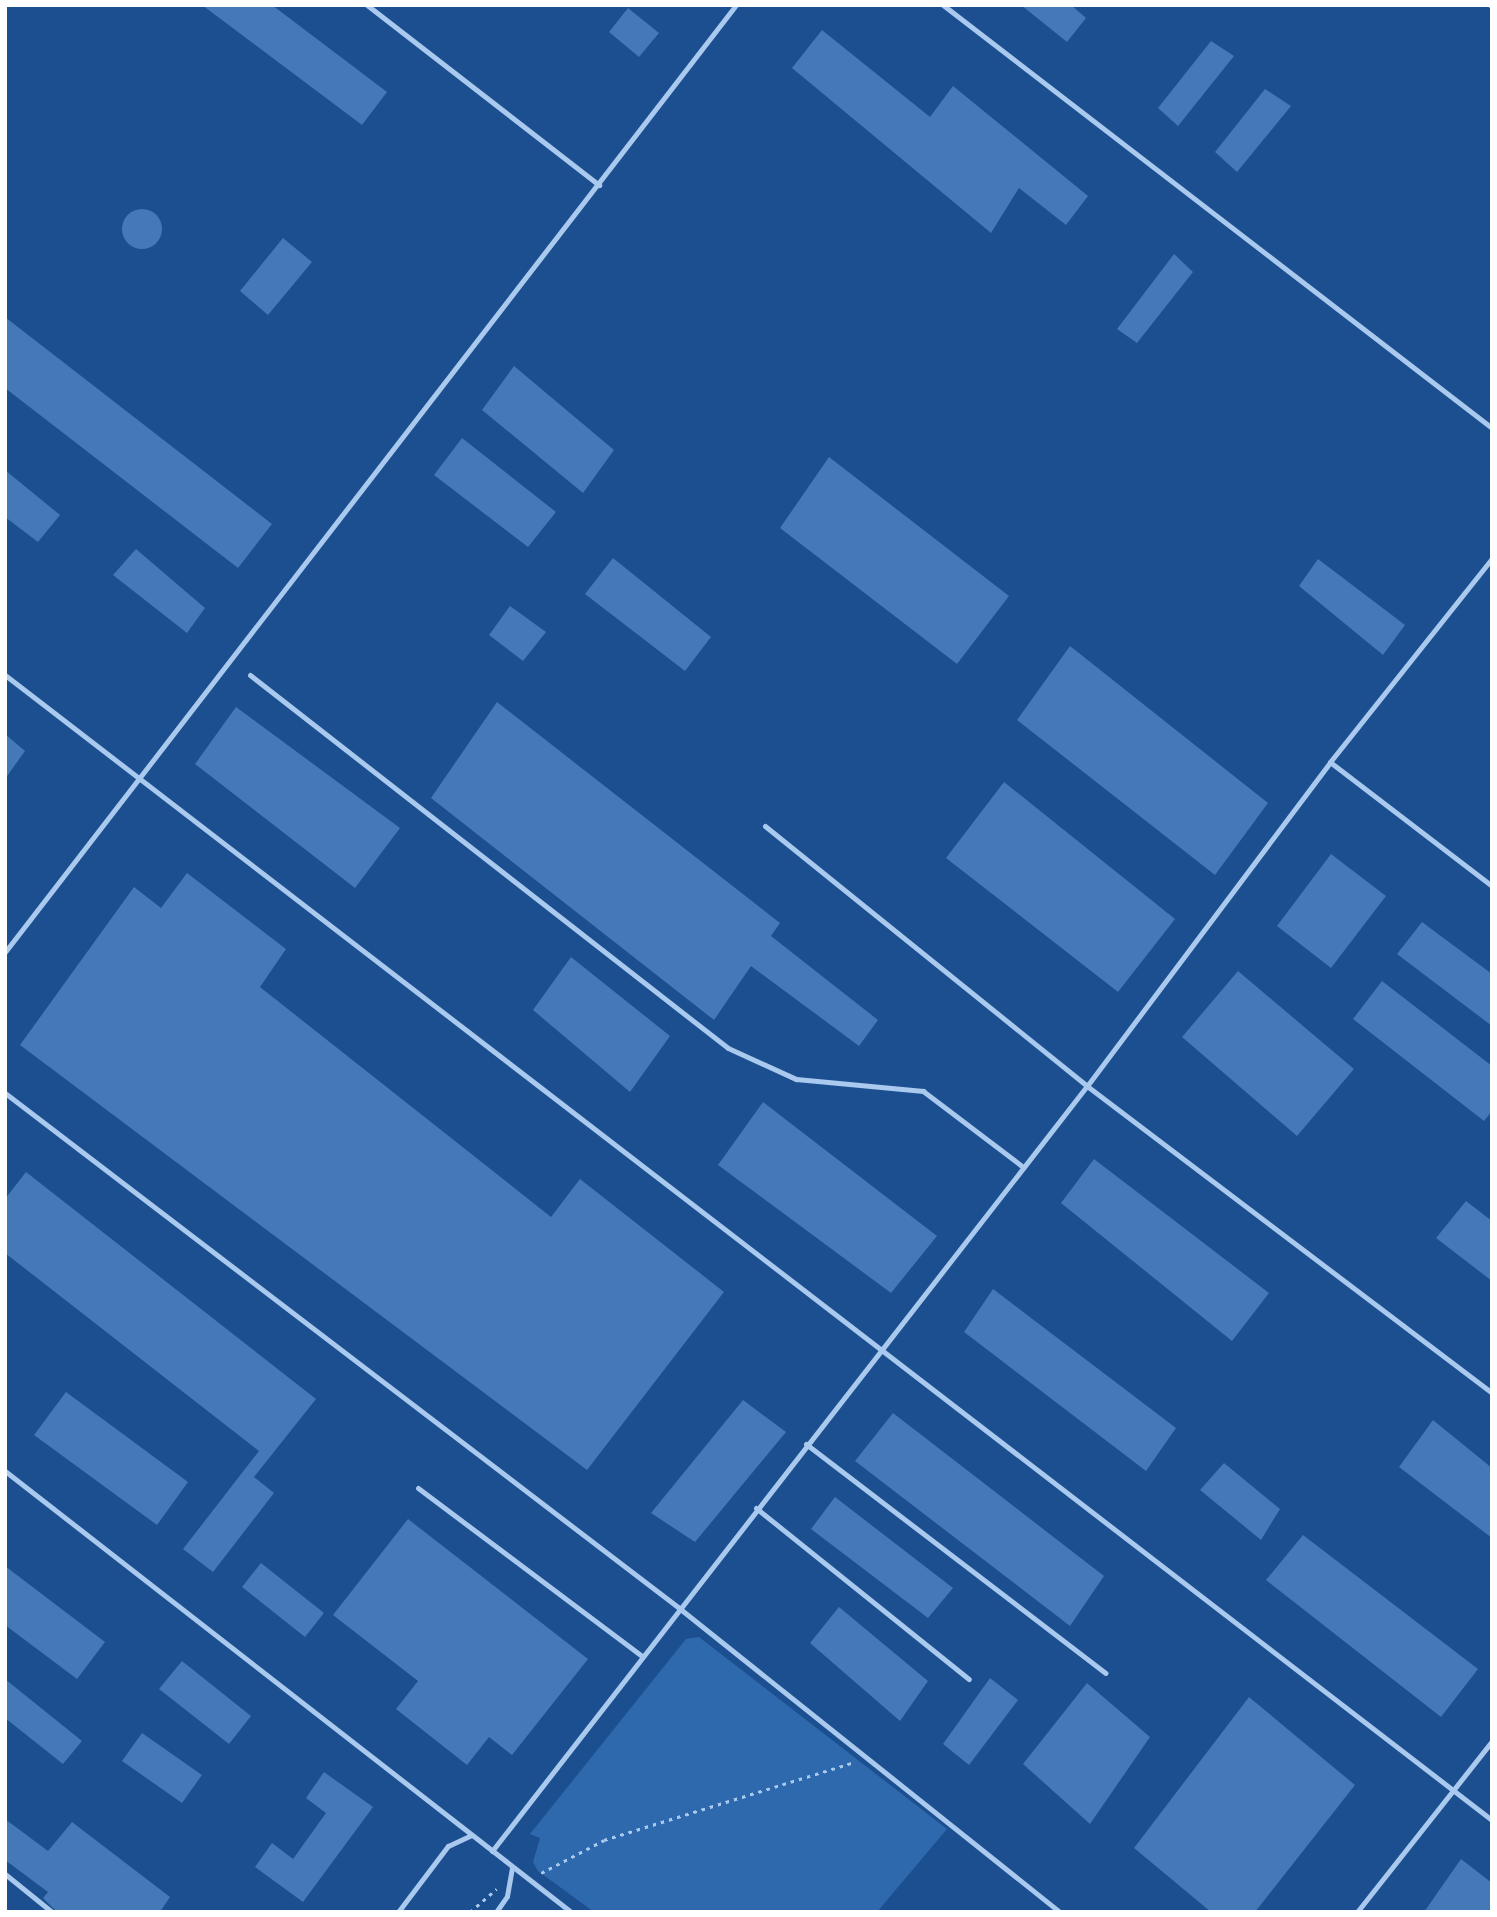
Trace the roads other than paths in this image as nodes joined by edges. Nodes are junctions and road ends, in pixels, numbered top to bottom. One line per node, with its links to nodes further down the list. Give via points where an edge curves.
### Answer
1 (367, 5): 4 (lane)
2 (736, 5): 4 (lane)
3 (943, 5): 5 (lane)
4 (599, 185): 10 (lane)
5 (1492, 428)
6 (1492, 558): 9 (lane)
7 (5, 675): 10 (lane)
8 (250, 675): 16 (lane, via 728,1048 796,1079 923,1091)
9 (1330, 762): 12 (lane); 14 (lane)
10 (140, 779): 13 (lane); 17 (lane)
11 (765, 826): 14 (lane)
12 (1492, 886)
13 (5, 952)
14 (1087, 1086): 16 (lane); 18 (lane)
15 (5, 1093): 23 (lane)
16 (1023, 1167): 17 (lane)
17 (881, 1348): 19 (lane); 28 (lane)
18 (1492, 1393)
19 (806, 1444): 22 (lane); 25 (lane)
20 (5, 1471): 30 (lane)
21 (418, 1488): 24 (lane)
22 (756, 1508): 23 (lane); 26 (lane)
23 (679, 1608): 24 (lane); 38 (lane)
24 (642, 1656): 31 (lane)
25 (1106, 1673)
26 (969, 1679)
27 (1492, 1741): 28 (lane)
28 (1453, 1790): 29 (lane); 39 (lane)
29 (1492, 1820)
30 (472, 1835): 31 (lane); 35 (lane, via 448,1846)
31 (492, 1851): 32 (lane)
32 (512, 1867): 36 (lane); 37 (lane)
33 (5, 1874): 34 (lane)
34 (52, 1912)
35 (398, 1912)
36 (496, 1912)
37 (571, 1912)
38 (1060, 1912)
39 (1357, 1912)

